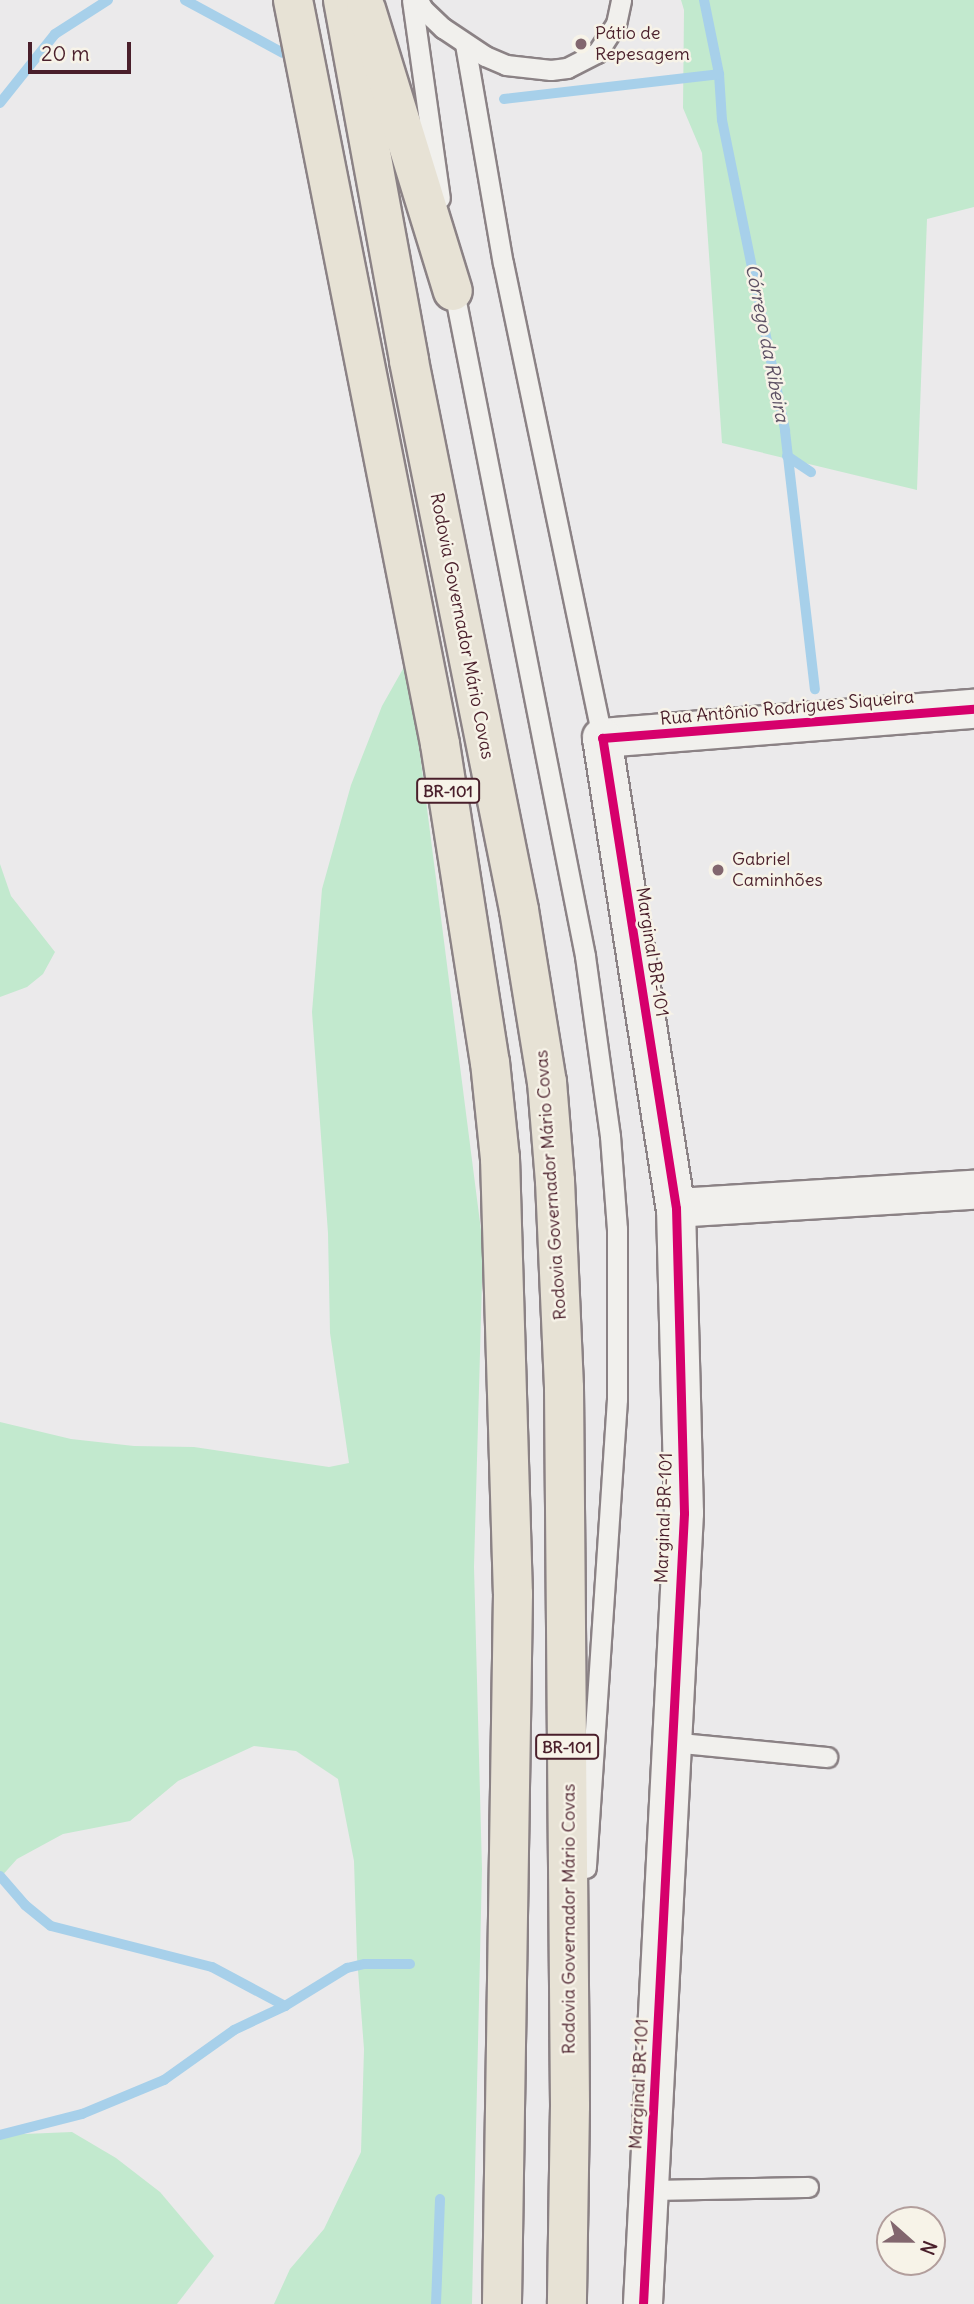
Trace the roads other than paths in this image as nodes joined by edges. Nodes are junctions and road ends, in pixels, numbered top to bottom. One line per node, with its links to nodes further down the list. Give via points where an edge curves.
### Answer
1 (293, 0): 18 (highway, BR-101, via 440,744 490,1062 500,1158 513,1594)
2 (343, 0): 15 (highway, Rodovia Governador Mário Covas / BR-101, via 409,361 519,910 547,1082 564,1388)
3 (363, 0): 8 (highway)
4 (412, 0): 8 (lane)
5 (418, 0): 7 (lane)
6 (621, 0): 7 (lane, via 608,40 597,53 567,68 506,65)
7 (465, 44): 10 (lane, via 503,263)
8 (453, 291): 15 (lane, via 585,956 617,1229 617,1399)
9 (974, 709): 10 (street, Rua Antônio Rodrigues Siqueira)
10 (602, 738): 12 (street, Marginal BR-101)
11 (974, 1190): 12 (street)
12 (676, 1208): 13 (street, Marginal BR-101, via 684,1513)
13 (671, 1742): 14 (lane); 17 (street, Marginal BR-101)
14 (827, 1757)
15 (570, 2106): 19 (highway, Rodovia Governador Mário Covas / BR-101)
16 (808, 2187): 17 (lane)
17 (649, 2190): 20 (street, Marginal BR-101)
18 (502, 2304)
19 (567, 2304)
20 (643, 2304)

